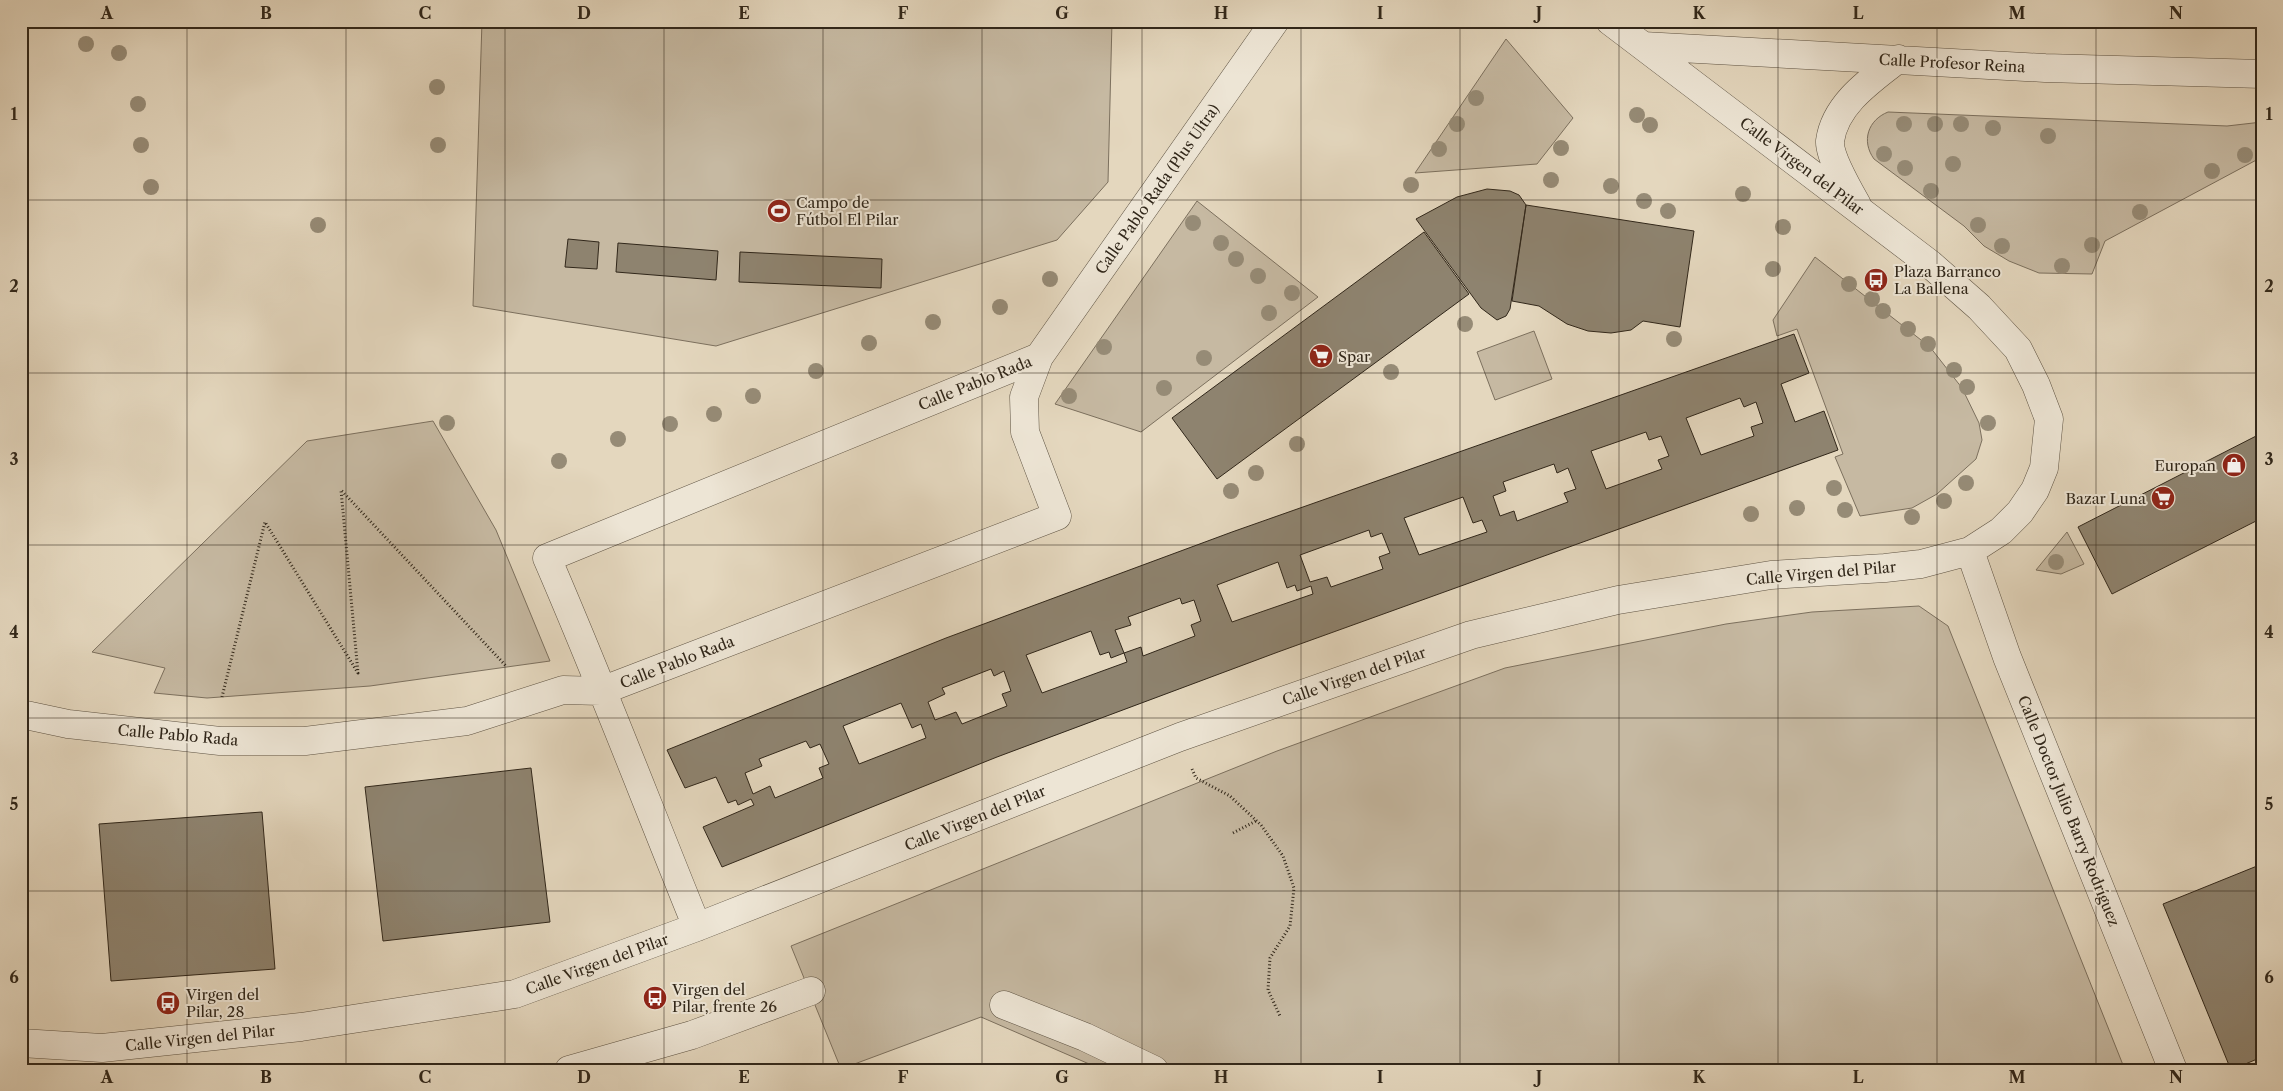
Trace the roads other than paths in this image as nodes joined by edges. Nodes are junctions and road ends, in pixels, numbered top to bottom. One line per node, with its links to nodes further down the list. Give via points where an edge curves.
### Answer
1 (1275, 21): 7 (street, Calle Pablo Rada (Plus Ultra))
2 (1610, 21): 3 (street, Calle Virgen del Pilar)
3 (1643, 46): 4 (street, Calle Profesor Reina); 6 (street, Calle Virgen del Pilar)
4 (1898, 59): 5 (street, Calle Profesor Reina, via 2045,68); 6 (street, via 1867,84 1839,114 1830,142 1841,176)
5 (2262, 74)
6 (1861, 212): 8 (street, Calle Virgen del Pilar, via 1954,284 2018,349 2049,419 2044,468 2035,490 2001,531)
7 (1039, 357): 9 (street, Calle Pablo Rada, via 1024,398 1025,432 1058,516); 9 (street, Calle Pablo Rada, via 547,558)
8 (1970, 551): 11 (street, Calle Virgen del Pilar, via 1920,564 1771,575 1609,602 1471,635 1180,737); 17 (street, Calle Doctor Julio Barry Rodríguez, via 2007,657)
9 (601, 691): 10 (street, Calle Pablo Rada, via 564,690 467,721 304,741 220,741 68,724); 11 (street)
10 (21, 714)
11 (698, 927): 14 (street, Calle Virgen del Pilar, via 516,994 301,1027 102,1048)
12 (811, 991): 15 (street, via 692,1035)
13 (1004, 1004): 16 (street)
14 (21, 1043)
15 (569, 1070)
16 (1154, 1070)
17 (2173, 1070)

